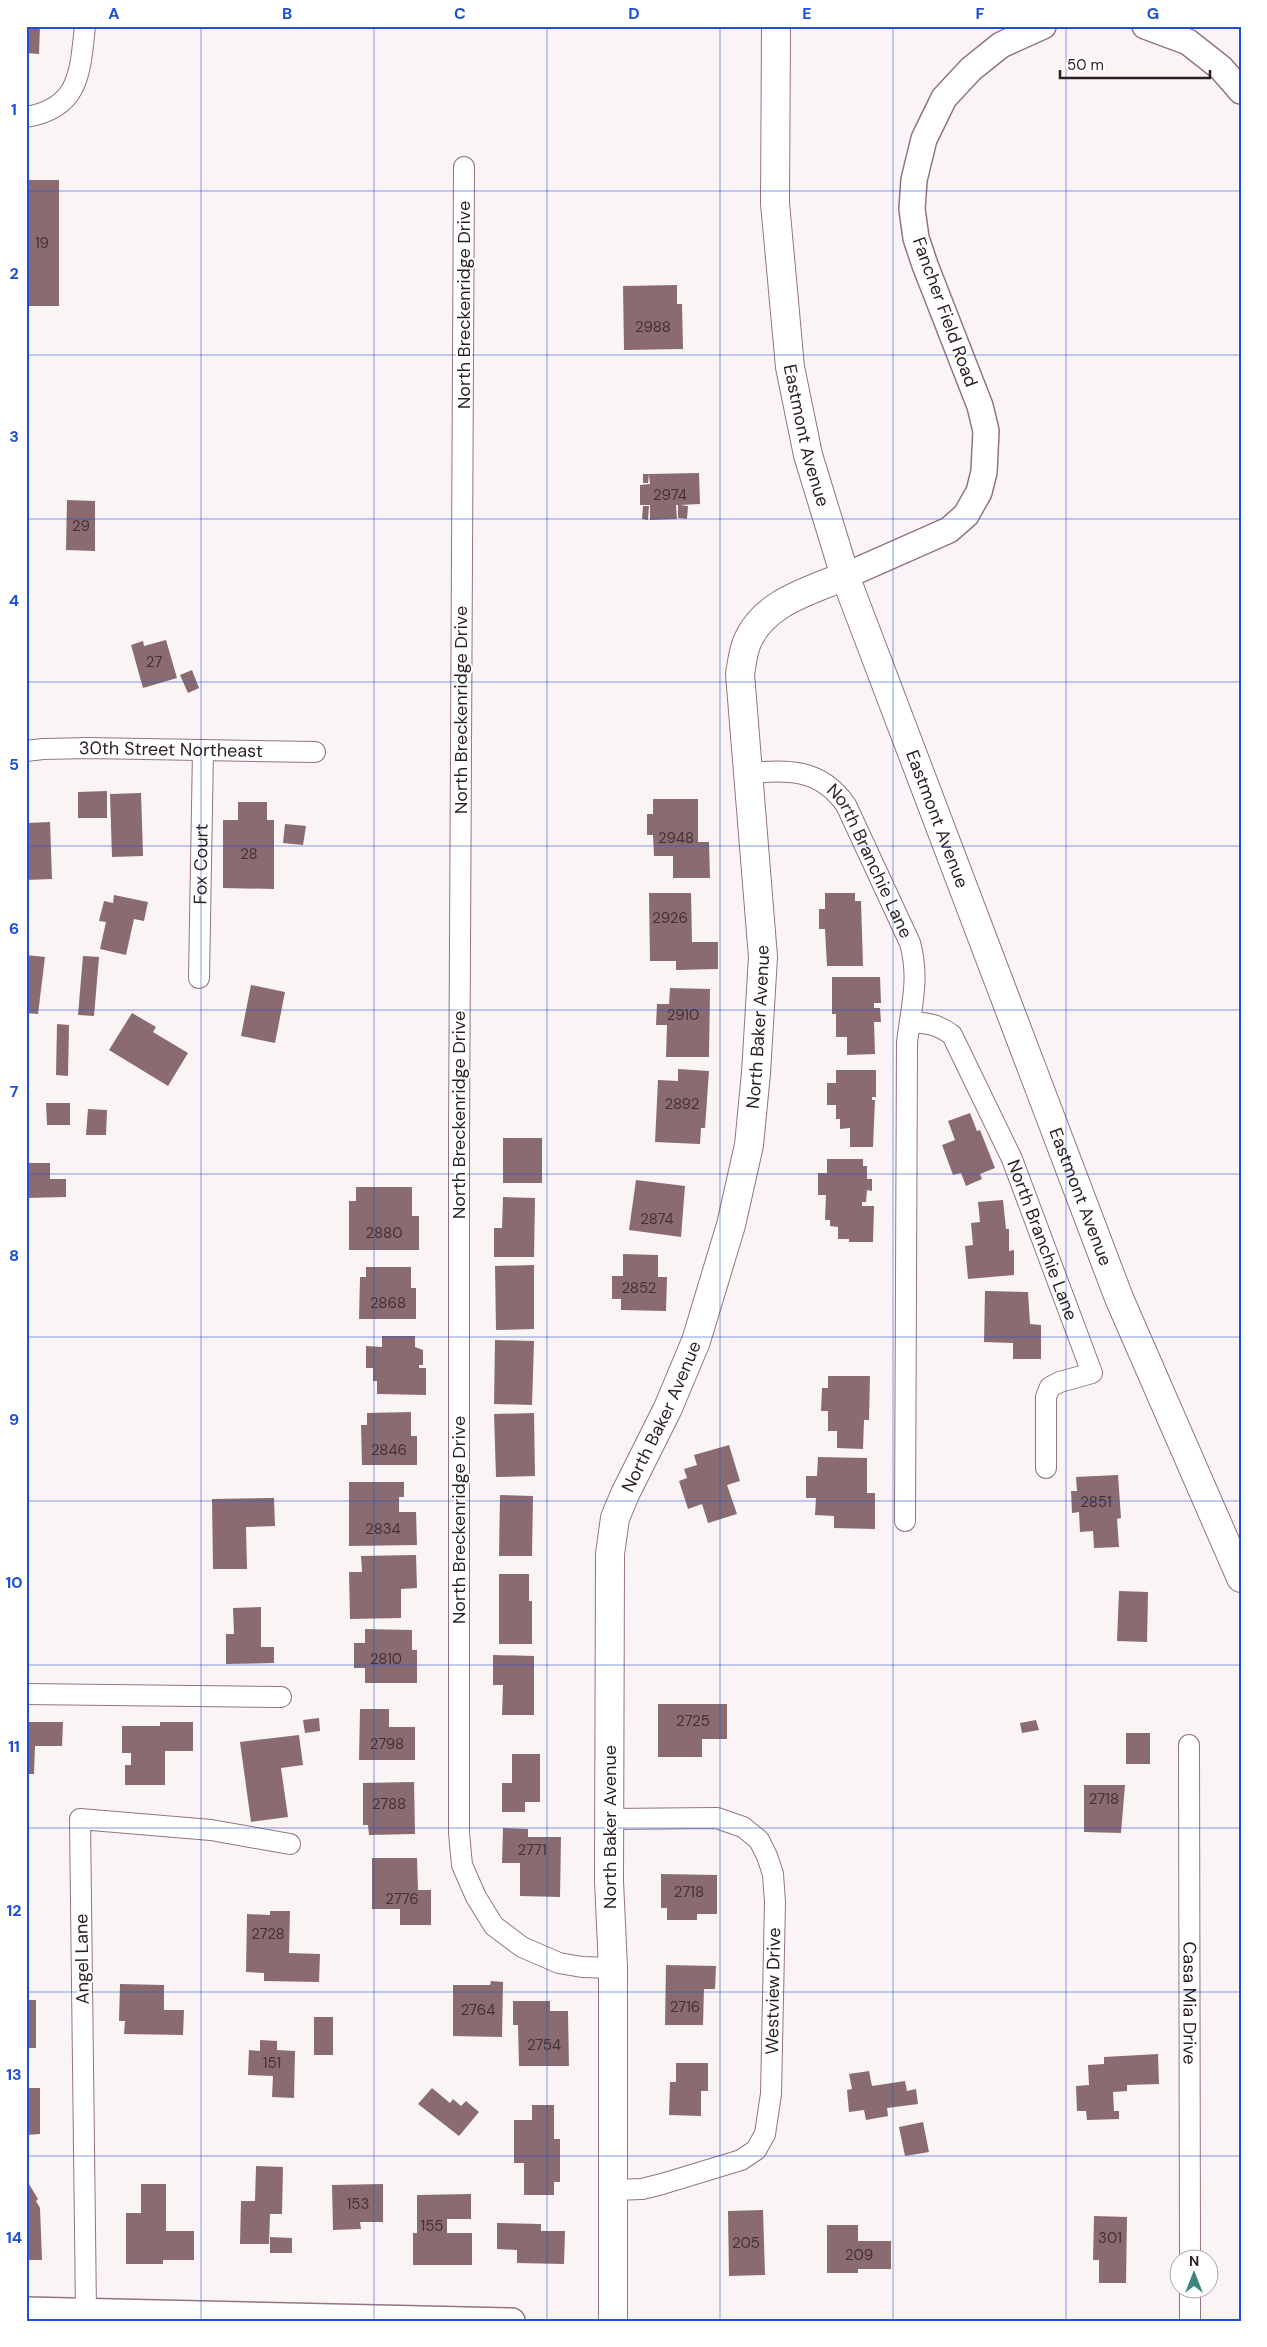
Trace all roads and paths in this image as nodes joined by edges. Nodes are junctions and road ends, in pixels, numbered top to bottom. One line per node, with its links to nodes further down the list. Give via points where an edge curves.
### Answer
1 (85, 26): 6 (street, via 74,88 64,102 47,113)
2 (776, 26): 8 (main road, Eastmont Avenue, via 774,203 790,367 808,455)
3 (1043, 26): 8 (street, Fancher Field Road, via 1001,45 971,69 944,98 924,138 914,180 912,209 916,238 980,406 986,431 984,472 979,492 966,515 949,530)
4 (1145, 26): 5 (street, via 1188,42 1221,68)
5 (1241, 91)
6 (26, 118)
7 (464, 167): 23 (street, North Breckenridge Drive, via 459,1833 462,1865 494,1926 522,1948 559,1963 582,1968)
8 (845, 576): 12 (main road, North Baker Avenue, via 787,600 763,616 747,641 740,674); 17 (main road, Eastmont Avenue, via 1119,1298)
9 (203, 750): 10 (street, 30th Street Northeast, via 89,748); 11 (street, 30th Street Northeast); 13 (street, Fox Court)
10 (26, 752)
11 (315, 752)
12 (748, 773): 14 (street, North Branchie Lane, via 789,770 804,774 837,792 846,805 910,943 916,963); 21 (main road, North Baker Avenue, via 763,957 749,1145 727,1242 696,1341 615,1518 610,1554)
13 (199, 978)
14 (910, 1022): 15 (street, North Branchie Lane, via 930,1024 952,1036 1012,1159 1092,1373 1050,1387 1046,1397); 16 (street, North Branchie Lane, via 907,1043)
15 (1046, 1468)
16 (905, 1520)
17 (1241, 1578)
18 (26, 1694): 19 (street)
19 (281, 1697)
20 (1189, 1744): 25 (street, Casa Mia Drive)
21 (609, 1819): 23 (main road, North Baker Avenue); 24 (street, Westview Drive, via 717,1818 743,1827 759,1840 767,1856 773,1874 775,1902 771,2094 765,2134 756,2150 741,2160 655,2186)
22 (290, 1844): 28 (street, Angel Lane, via 211,1830 80,1819)
23 (613, 1968): 24 (main road, North Baker Avenue)
24 (614, 2190): 31 (main road, North Baker Avenue)
25 (1190, 2250)
26 (1190, 2300): 32 (street)
27 (26, 2310): 28 (street)
28 (86, 2311): 29 (street)
29 (166, 2317): 30 (street)
30 (512, 2321)
31 (613, 2321)
32 (1190, 2321)

